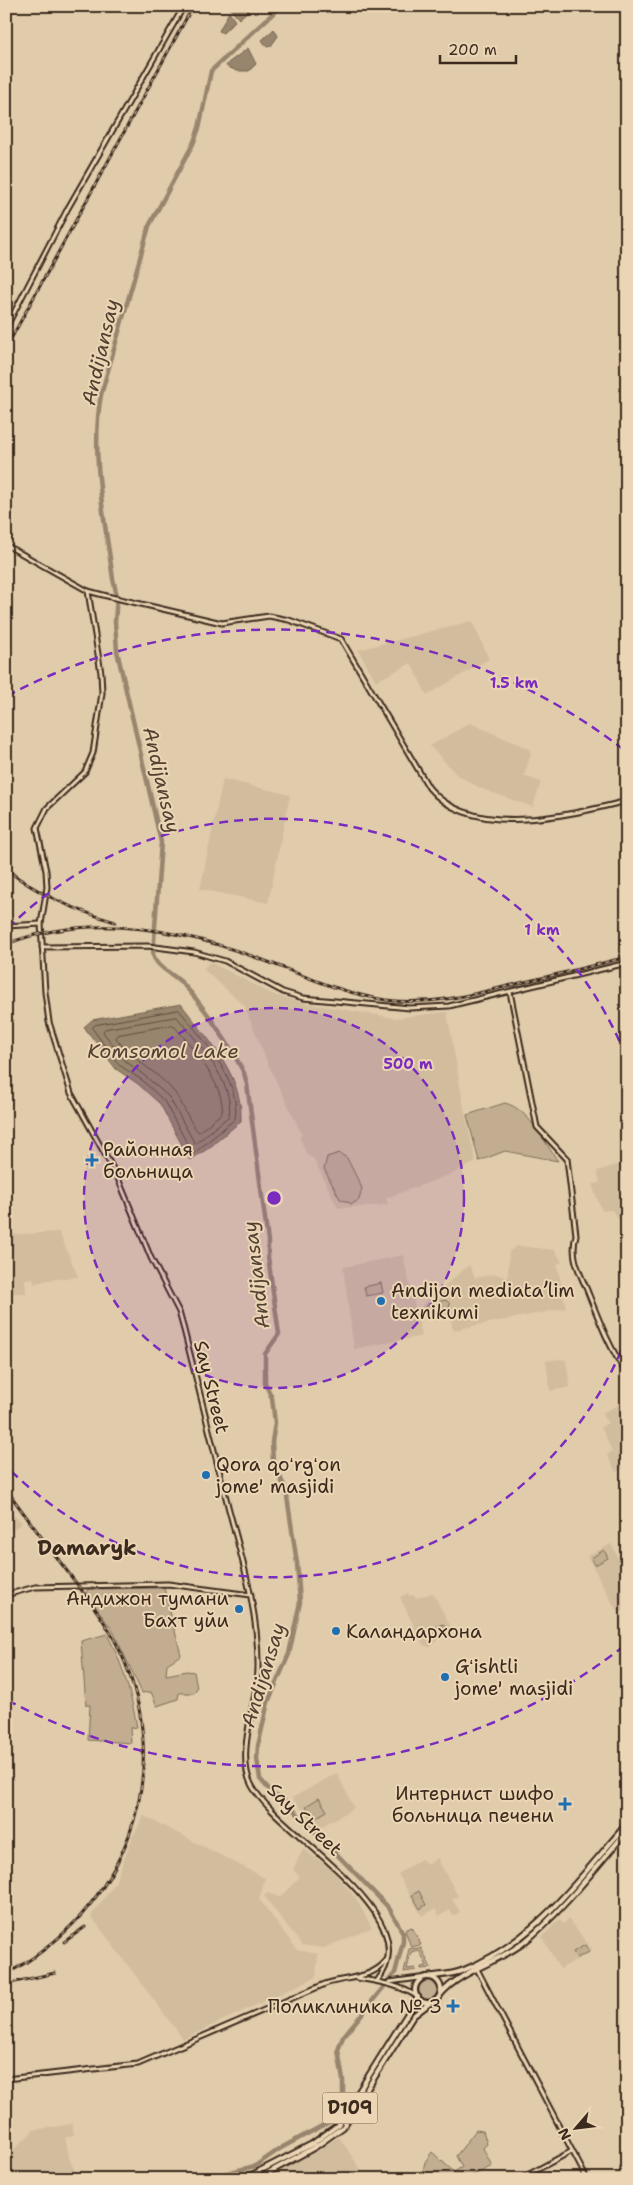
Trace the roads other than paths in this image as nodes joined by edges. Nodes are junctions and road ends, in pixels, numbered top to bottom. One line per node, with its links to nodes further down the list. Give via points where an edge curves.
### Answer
1 (184, 6): 2 (main road, via 68,208)
2 (6, 328)
3 (6, 545): 4 (main road)
4 (88, 591): 5 (main road, via 222,623 269,616 340,639 429,788 439,800 456,810 492,819 544,818); 6 (main road, via 101,674 100,709 93,753 85,772 47,808 37,828 47,887)
5 (627, 801)
6 (41, 924): 7 (main road); 8 (main road)
7 (6, 926)
8 (42, 947): 10 (main road, via 157,946 207,954 283,992 308,998 410,1008 443,1007); 13 (main road, Say Street, via 49,1022 68,1085 117,1176 151,1258 178,1312)
9 (627, 963): 10 (main road)
10 (510, 992): 11 (main road, via 537,1127 567,1158 577,1268 606,1340)
11 (627, 1374)
12 (6, 1594): 13 (main road, via 35,1587 168,1584)
13 (251, 1595): 18 (main road, Say Street, via 258,1667 247,1743 250,1782 263,1800 340,1871 359,1894 386,1936)
14 (627, 1824): 16 (main road)
15 (627, 1831): 17 (main road, D109)
16 (590, 1865): 17 (main road); 20 (main road, via 534,1927 515,1942 463,1971)
17 (594, 1868): 19 (main road, D109, via 537,1932 511,1951)
18 (388, 1959): 21 (main road, via 379,1968); 22 (main road)
19 (477, 1969): 24 (main road, D109, via 456,1980); 28 (main road)
20 (427, 1977): 23 (main road); 24 (main road, via 439,1982); 25 (main road, D109, via 417,1985)
21 (356, 1978): 22 (main road); 27 (main road, via 325,1984 138,2064)
22 (377, 1981): 23 (main road)
23 (388, 1983): 25 (main road)
24 (440, 1995): 26 (main road, D109)
25 (418, 1997): 26 (main road); 29 (main road, D109, via 338,2125)
26 (430, 2003): 29 (main road, D109, via 413,2016 343,2127 315,2147)
27 (6, 2079)
28 (572, 2151): 31 (main road); 32 (main road)
29 (254, 2178): 30 (main road, D109)
30 (244, 2179)
31 (520, 2179)
32 (587, 2179)

